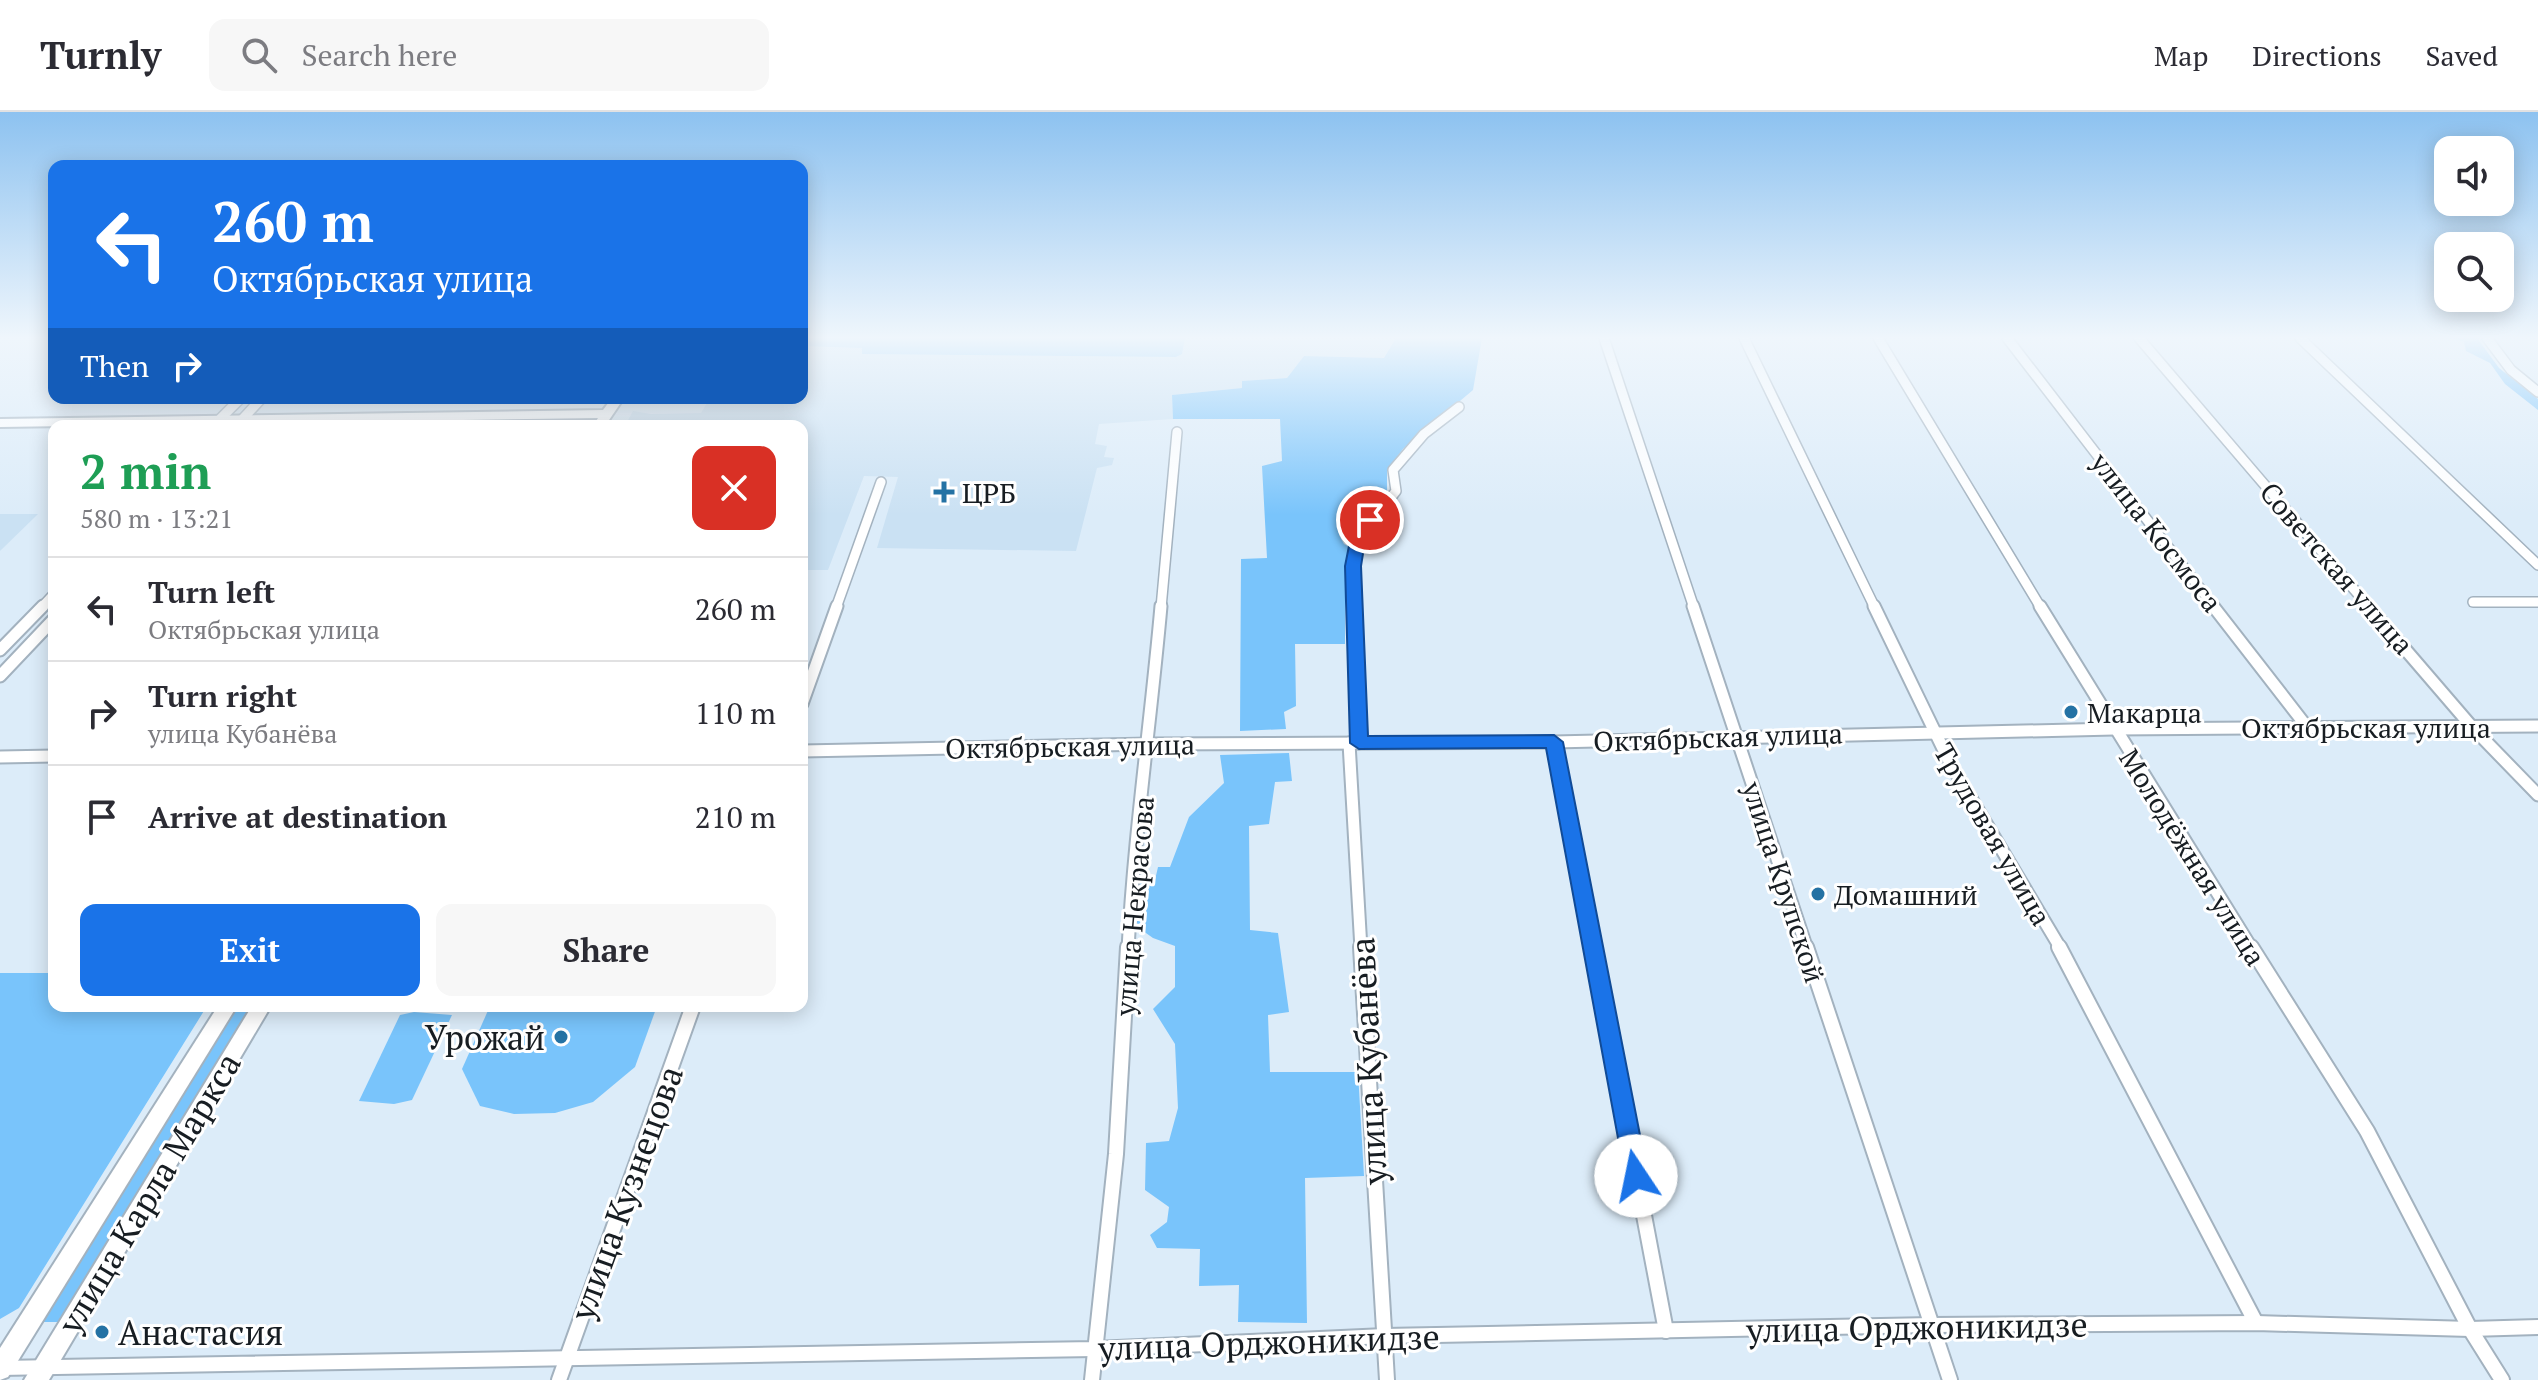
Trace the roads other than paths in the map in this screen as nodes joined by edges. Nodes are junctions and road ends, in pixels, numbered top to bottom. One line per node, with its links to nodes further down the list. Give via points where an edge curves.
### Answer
1 (1624, 397): 29 (street, улица Крупской)
2 (1773, 397): 28 (street, Трудовая улица)
3 (1914, 397): 27 (street, Молодёжная улица)
4 (2053, 397): 25 (street, улица Космоса)
5 (2190, 397): 26 (street, Советская улица)
6 (2362, 397): 16 (street)
7 (235, 404): 10 (street)
8 (256, 404): 11 (street)
9 (1459, 407): 31 (street, улица Кубанёва, via 1407,451 1393,470 1396,491 1357,541)
10 (219, 420)
11 (242, 420)
12 (0, 423): 13 (main road)
13 (48, 423)
14 (1177, 432): 32 (street, улица Некрасова)
15 (881, 482): 23 (street)
16 (2538, 565)
17 (48, 600): 21 (street)
18 (2473, 602): 19 (street)
19 (2538, 602)
20 (48, 625): 22 (street)
21 (0, 650)
22 (0, 676)
23 (808, 687)
24 (2538, 726): 26 (street, Октябрьская улица)
25 (2307, 727): 26 (street, Октябрьская улица); 27 (street, Октябрьская улица)
26 (2472, 727): 36 (street, Советская улица)
27 (2114, 729): 28 (street, Октябрьская улица); 43 (street, Молодёжная улица, via 2367,1131)
28 (1934, 731): 29 (street, Октябрьская улица); 40 (street, Трудовая улица, via 2075,973)
29 (1736, 737): 30 (street, Октябрьская улица); 41 (street, улица Крупской)
30 (1554, 742): 31 (street, Октябрьская улица); 44 (street)
31 (1354, 743): 32 (street, Октябрьская улица); 45 (street, улица Кубанёва)
32 (1149, 744): 33 (street, Октябрьская улица); 46 (street, улица Некрасова, via 1133,859 1116,1154)
33 (808, 751)
34 (48, 756): 35 (street)
35 (0, 757)
36 (2538, 795)
37 (224, 1012): 48 (main road, улица Карла Маркса)
38 (258, 1012): 49 (main road, улица Карла Маркса)
39 (691, 1012): 47 (street, улица Кузнецова)
40 (2256, 1323): 41 (street, улица Орджоникидзе); 43 (street, улица Орджоникидзе)
41 (1932, 1325): 44 (street, улица Орджоникидзе); 53 (street, улица Крупской)
42 (2538, 1327): 43 (street, улица Орджоникидзе)
43 (2470, 1329): 54 (street, Молодёжная улица)
44 (1666, 1331): 45 (street, улица Орджоникидзе)
45 (1385, 1336): 46 (street, улица Орджоникидзе); 52 (street, улица Кубанёва)
46 (1095, 1349): 47 (street, улица Орджоникидзе); 51 (street, улица Некрасова)
47 (566, 1360): 49 (street, улица Орджоникидзе); 50 (street, улица Кузнецова)
48 (0, 1368): 49 (street, улица Орджоникидзе)
49 (40, 1373)
50 (559, 1380)
51 (1092, 1380)
52 (1387, 1380)
53 (1950, 1380)
54 (2502, 1380)

